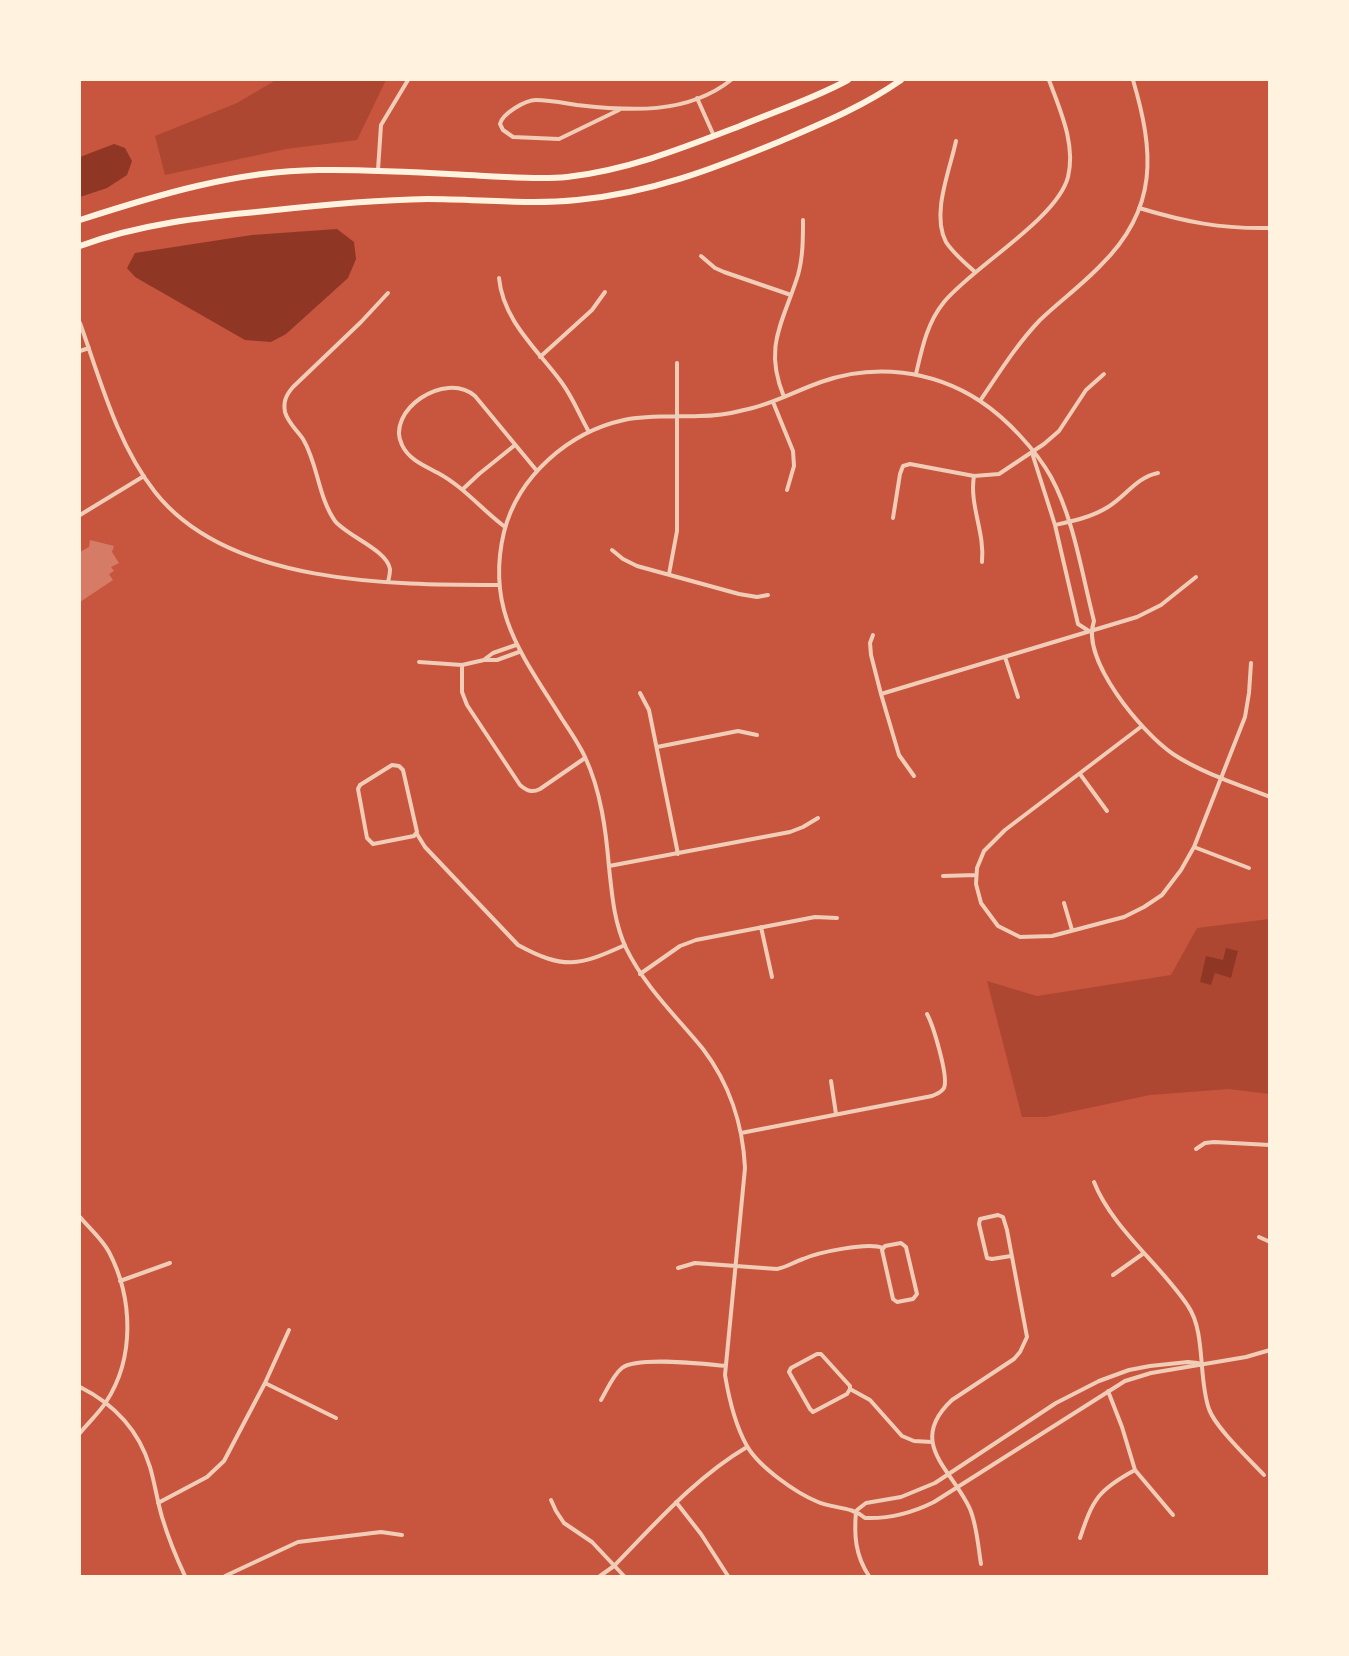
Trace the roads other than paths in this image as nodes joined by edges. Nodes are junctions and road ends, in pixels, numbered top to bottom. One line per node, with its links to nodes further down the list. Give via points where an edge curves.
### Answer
1 (408, 80): 11 (street, via 381,125)
2 (731, 80): 7 (street)
3 (848, 80): 9 (main road)
4 (901, 80): 16 (main road, via 819,125 707,171 641,190 577,200 368,201 277,210 172,222)
5 (1049, 80): 18 (street, via 1068,138 1070,164 1064,187 1045,212)
6 (1133, 80): 12 (street, via 1149,155)
7 (697, 98): 8 (street, via 665,107); 9 (street)
8 (619, 110): 8 (street, via 533,100 504,116 500,124 515,138 559,139)
9 (714, 136): 11 (main road, via 639,163 566,177 522,179)
10 (956, 141): 18 (street, via 940,221 948,245)
11 (378, 171): 13 (main road, via 317,170 247,176 169,192)
12 (1139, 208): 15 (street, via 1216,227); 31 (street, via 1112,254 1038,323)
13 (80, 220)
14 (803, 220): 22 (street, via 801,260)
15 (1269, 228)
16 (80, 246)
17 (701, 256): 22 (street, via 724,272)
18 (975, 272): 28 (street, via 932,320)
19 (499, 278): 26 (street, via 509,311)
20 (605, 292): 26 (street, via 592,310)
21 (388, 293): 52 (street, via 293,387 285,406 289,421 306,445 332,516 384,558 390,569)
22 (790, 295): 30 (street, via 774,351 775,372)
23 (80, 323): 24 (street)
24 (89, 348): 25 (street); 39 (street, via 128,449)
25 (80, 351)
26 (540, 357): 34 (street, via 567,391)
27 (677, 363): 33 (street)
28 (916, 374): 30 (street, via 848,374); 31 (street, via 941,381)
29 (1104, 374): 36 (street, via 1086,390 1059,431)
30 (784, 397): 32 (street)
31 (980, 401): 36 (street, via 1009,424)
32 (773, 402): 33 (street, via 723,414); 42 (street, via 793,451 794,466)
33 (677, 416): 34 (street, via 626,419); 50 (street, via 677,531)
34 (589, 432): 37 (street, via 571,441)
35 (515, 445): 37 (street); 41 (street); 41 (street, via 466,390 444,387 420,399 399,425 401,444 415,460)
36 (1032, 452): 40 (street, via 999,474); 45 (street, via 1053,480); 46 (street)
37 (537, 471): 47 (street, via 519,496)
38 (1158, 473): 45 (street, via 1141,480 1110,506)
39 (144, 476): 43 (street); 52 (street, via 155,493 183,519 229,548 264,562)
40 (974, 476): 44 (street, via 903,466); 49 (street, via 972,496 983,543)
41 (463, 489): 47 (street)
42 (787, 490)
43 (80, 515)
44 (893, 518)
45 (1069, 522): 46 (street); 55 (street, via 1094,621)
46 (1054, 525): 55 (street, via 1078,624)
47 (505, 527): 53 (street)
48 (612, 550): 50 (street, via 629,562)
49 (982, 562)
50 (669, 574): 54 (street, via 739,594)
51 (1196, 577): 55 (street, via 1150,612)
52 (388, 582): 53 (street)
53 (499, 585): 57 (street)
54 (768, 595)
55 (1090, 631): 59 (street); 67 (street, via 1101,670)
56 (873, 635): 65 (street, via 871,655)
57 (516, 645): 58 (street); 60 (street)
58 (519, 652): 60 (street); 70 (street)
59 (1005, 657): 65 (street); 66 (street)
60 (484, 660): 63 (street)
61 (419, 662): 63 (street)
62 (1251, 663): 73 (street, via 1245,717)
63 (462, 664): 70 (street, via 462,692 467,705 525,789 540,789)
64 (640, 693): 69 (street, via 649,710)
65 (881, 694): 72 (street, via 899,755)
66 (1018, 697)
67 (1142, 726): 71 (street); 73 (street, via 1172,753)
68 (757, 735): 69 (street, via 726,733)
69 (657, 747): 79 (street)
70 (585, 758): 80 (street, via 600,803)
71 (1080, 774): 75 (street); 82 (street, via 996,837 984,851)
72 (914, 776)
73 (1219, 778): 74 (street); 78 (street)
74 (1269, 797)
75 (1107, 811)
76 (818, 818): 79 (street, via 790,832)
77 (417, 834): 77 (street, via 370,843 357,792 360,785 392,765 401,768); 88 (street, via 518,945 547,959 577,964)
78 (1194, 847): 81 (street); 87 (street, via 1173,881 1154,901 1124,917)
79 (678, 854): 80 (street)
80 (609, 866): 88 (street, via 615,913)
81 (1249, 868)
82 (976, 875): 83 (street); 87 (street, via 981,903 1003,930 1037,938)
83 (943, 876)
84 (1064, 903): 87 (street)
85 (837, 918): 86 (street, via 814,917)
86 (761, 927): 89 (street, via 686,943); 90 (street)
87 (1072, 930)
88 (625, 945): 89 (street)
89 (640, 974): 94 (street, via 717,1070)
90 (772, 977)
91 (927, 1014): 93 (street, via 935,1031 945,1084 941,1091)
92 (831, 1081): 93 (street)
93 (836, 1114): 94 (street)
94 (741, 1133): 105 (street, via 745,1168)
95 (1269, 1145): 96 (street, via 1214,1142)
96 (1197, 1149)
97 (1094, 1182): 102 (street, via 1108,1209)
98 (80, 1217): 108 (street, via 108,1251)
99 (1259, 1237): 100 (street)
100 (1269, 1242)
101 (883, 1248): 101 (street, via 901,1243 906,1246 914,1298 897,1302 893,1299); 105 (street, via 860,1246 804,1258 777,1269)
102 (1144, 1253): 107 (street); 111 (street, via 1190,1307)
103 (1011, 1256): 103 (street, via 1003,1217 981,1219 987,1258); 121 (street, via 1027,1331 1025,1344 1014,1359 943,1408 936,1418)
104 (170, 1263): 108 (street)
105 (736, 1266): 106 (street, via 695,1263); 112 (street)
106 (678, 1268)
107 (1113, 1275)
108 (120, 1281): 118 (street, via 128,1342 120,1374)
109 (289, 1330): 113 (street)
110 (1269, 1350): 111 (street)
111 (1202, 1364): 116 (street, via 1138,1376); 124 (street, via 1150,1366 1099,1381 1028,1420); 125 (street, via 1210,1412)
112 (726, 1366): 117 (street, via 657,1362 627,1365 618,1372); 122 (street, via 730,1402)
113 (266, 1383): 119 (street); 129 (street, via 219,1467)
114 (80, 1387): 118 (street)
115 (850, 1389): 115 (street, via 820,1354 789,1372 813,1412); 121 (street, via 870,1400 902,1436)
116 (1108, 1391): 123 (street); 126 (street)
117 (601, 1400)
118 (106, 1403): 120 (street); 129 (street, via 138,1438)
119 (336, 1418)
120 (80, 1433)
121 (932, 1442): 124 (street)
122 (747, 1447): 128 (street); 130 (street, via 805,1496)
123 (1135, 1470): 131 (street); 133 (street, via 1100,1494)
124 (948, 1475): 126 (street); 130 (street, via 912,1494 866,1503)
125 (1264, 1475)
126 (957, 1488): 130 (street, via 922,1508 896,1516 866,1518); 134 (street, via 971,1512)
127 (551, 1500): 135 (street, via 564,1523 592,1542)
128 (676, 1502): 135 (street); 140 (street)
129 (158, 1503): 136 (street)
130 (856, 1510): 141 (street, via 856,1551)
131 (1173, 1515)
132 (402, 1535): 137 (street, via 381,1532 298,1542)
133 (1080, 1538)
134 (981, 1564)
135 (614, 1566): 138 (street); 139 (street)
136 (185, 1576)
137 (225, 1576)
138 (600, 1576)
139 (624, 1576)
140 (728, 1576)
141 (869, 1576)

